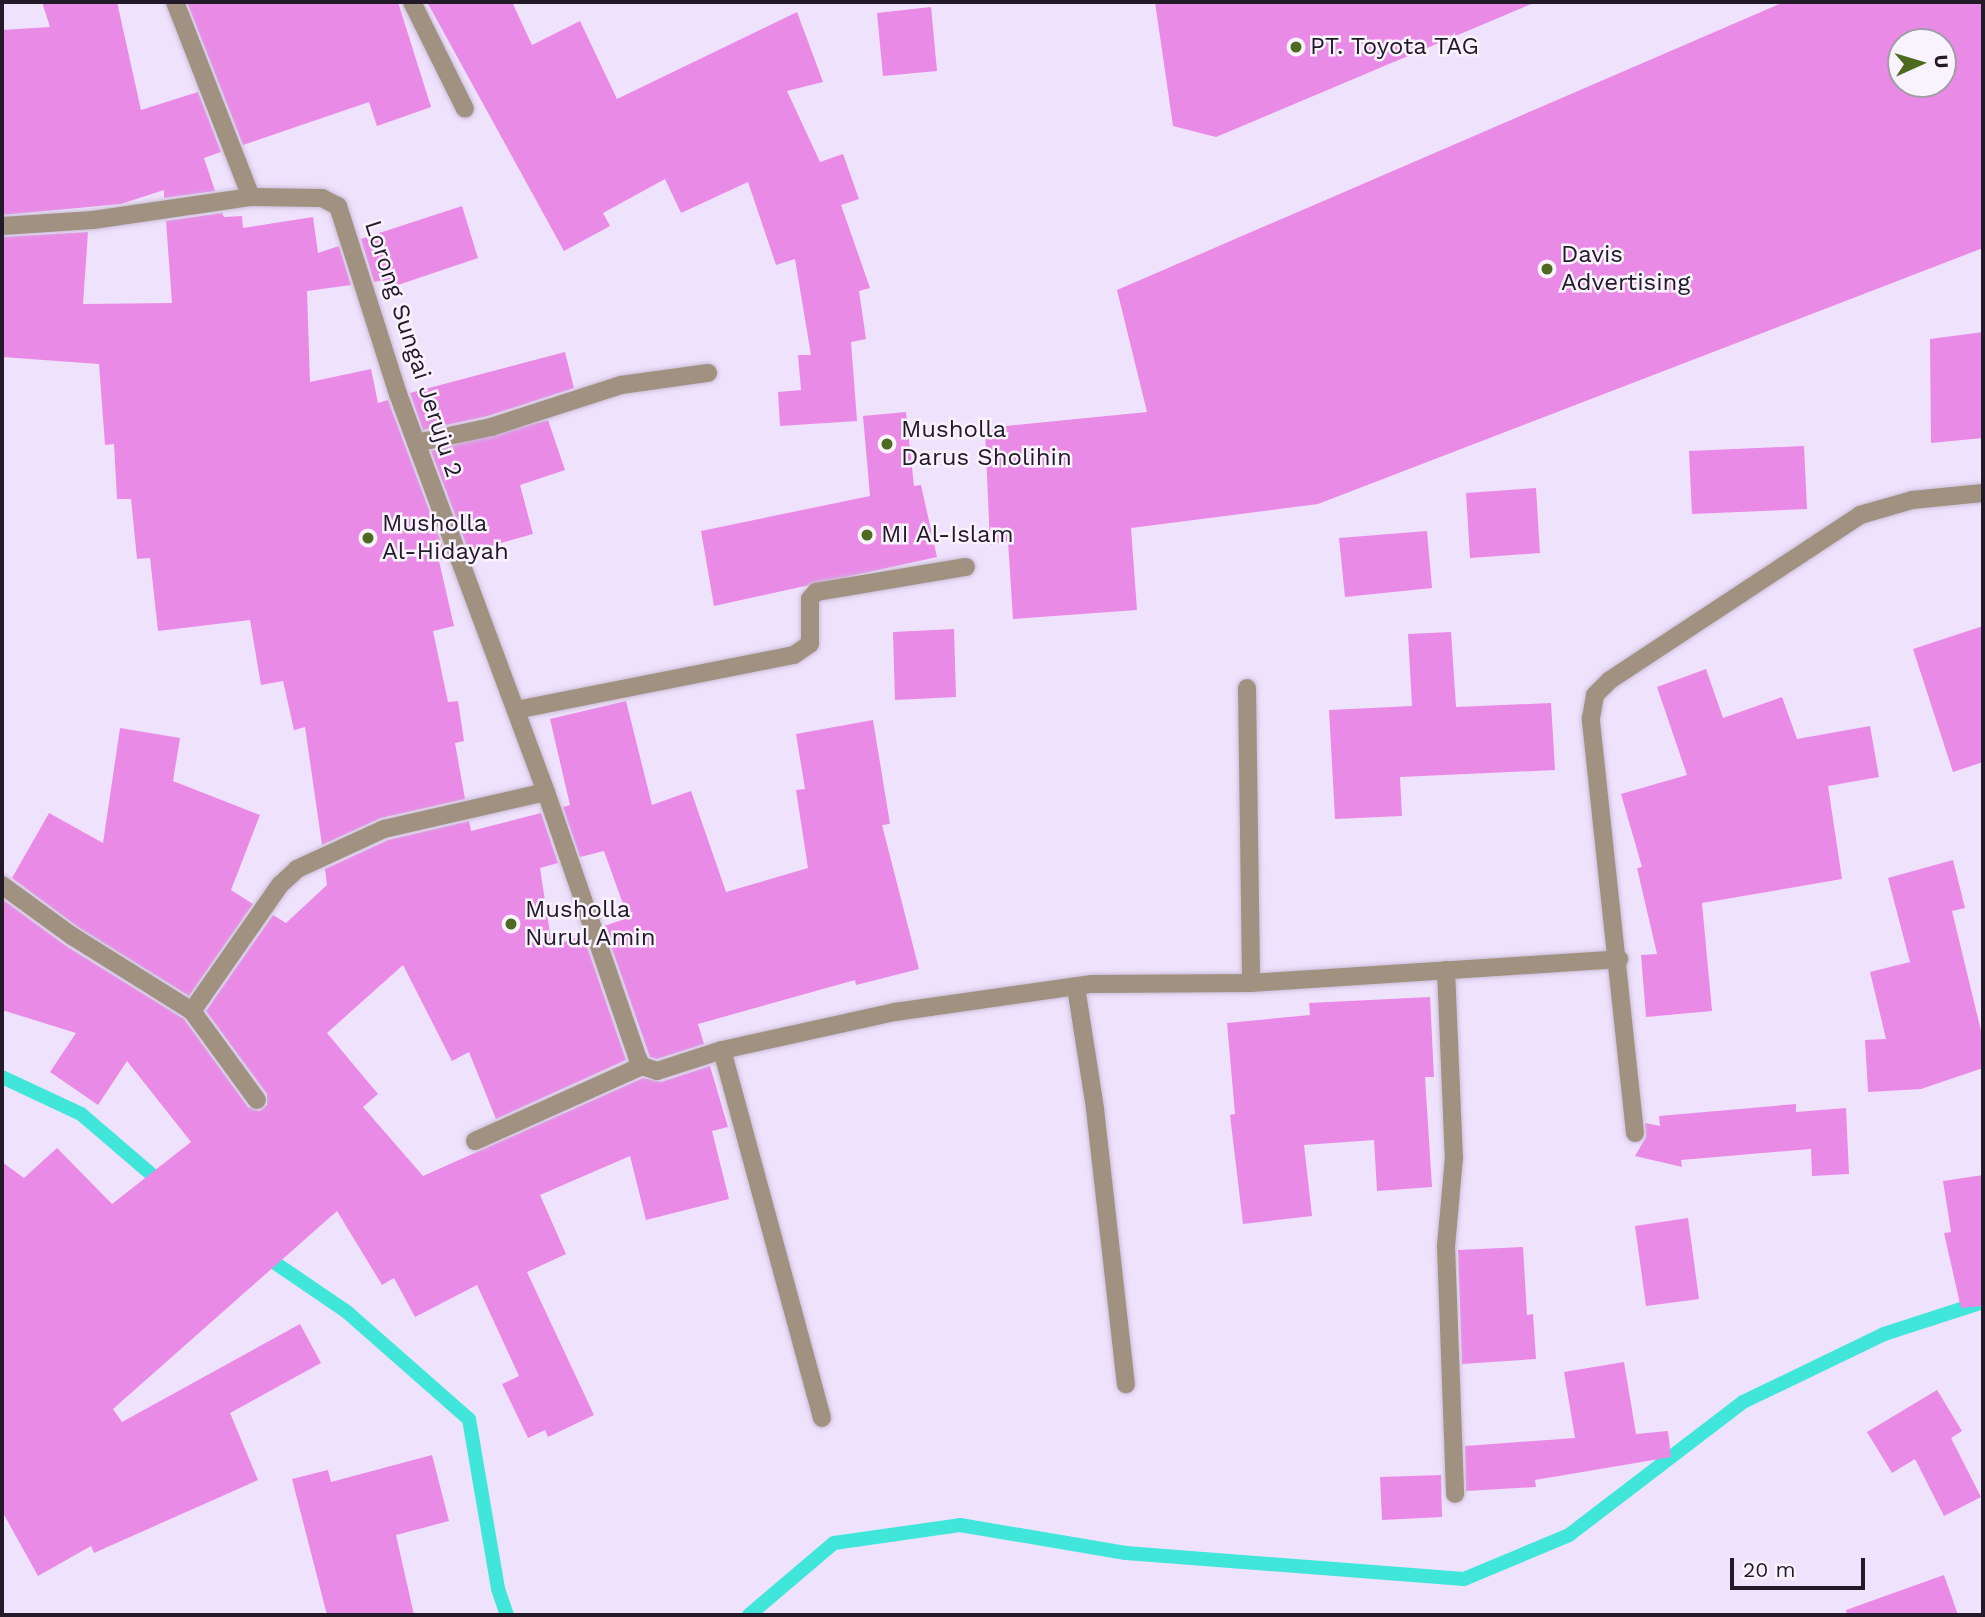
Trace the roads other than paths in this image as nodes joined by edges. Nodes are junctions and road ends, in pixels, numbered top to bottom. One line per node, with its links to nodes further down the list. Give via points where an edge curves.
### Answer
1 (175, 2): 4 (street)
2 (412, 2): 3 (street)
3 (465, 109)
4 (251, 197): 5 (street, Lorong Sungai Jeruju 2, via 93,220); 7 (street, Lorong Sungai Jeruju 2, via 322,198 343,213)
5 (2, 226)
6 (708, 373): 7 (street, via 621,385 491,427)
7 (416, 443): 11 (street, Lorong Sungai Jeruju 2)
8 (1983, 493): 14 (street, via 1912,500 1860,515 1610,680 1595,695 1591,718)
9 (966, 567): 11 (street, via 817,592 810,599 810,644 794,655)
10 (1247, 688): 16 (street)
11 (516, 710): 12 (street, Lorong Sungai Jeruju 2)
12 (546, 792): 18 (street, via 384,829 298,869 280,885); 20 (street, Lorong Sungai Jeruju 2)
13 (2, 886): 18 (street)
14 (1619, 959): 15 (street); 22 (street)
15 (1446, 970): 16 (street); 26 (street, via 1454,1157 1446,1246)
16 (1251, 983): 17 (street)
17 (1076, 986): 19 (street, via 895,1012); 24 (street)
18 (192, 1011): 21 (street)
19 (722, 1050): 20 (street, via 657,1071); 25 (street)
20 (642, 1066): 23 (street)
21 (257, 1100)
22 (1635, 1133)
23 (475, 1141)
24 (1126, 1384)
25 (822, 1418)
26 (1455, 1494)

